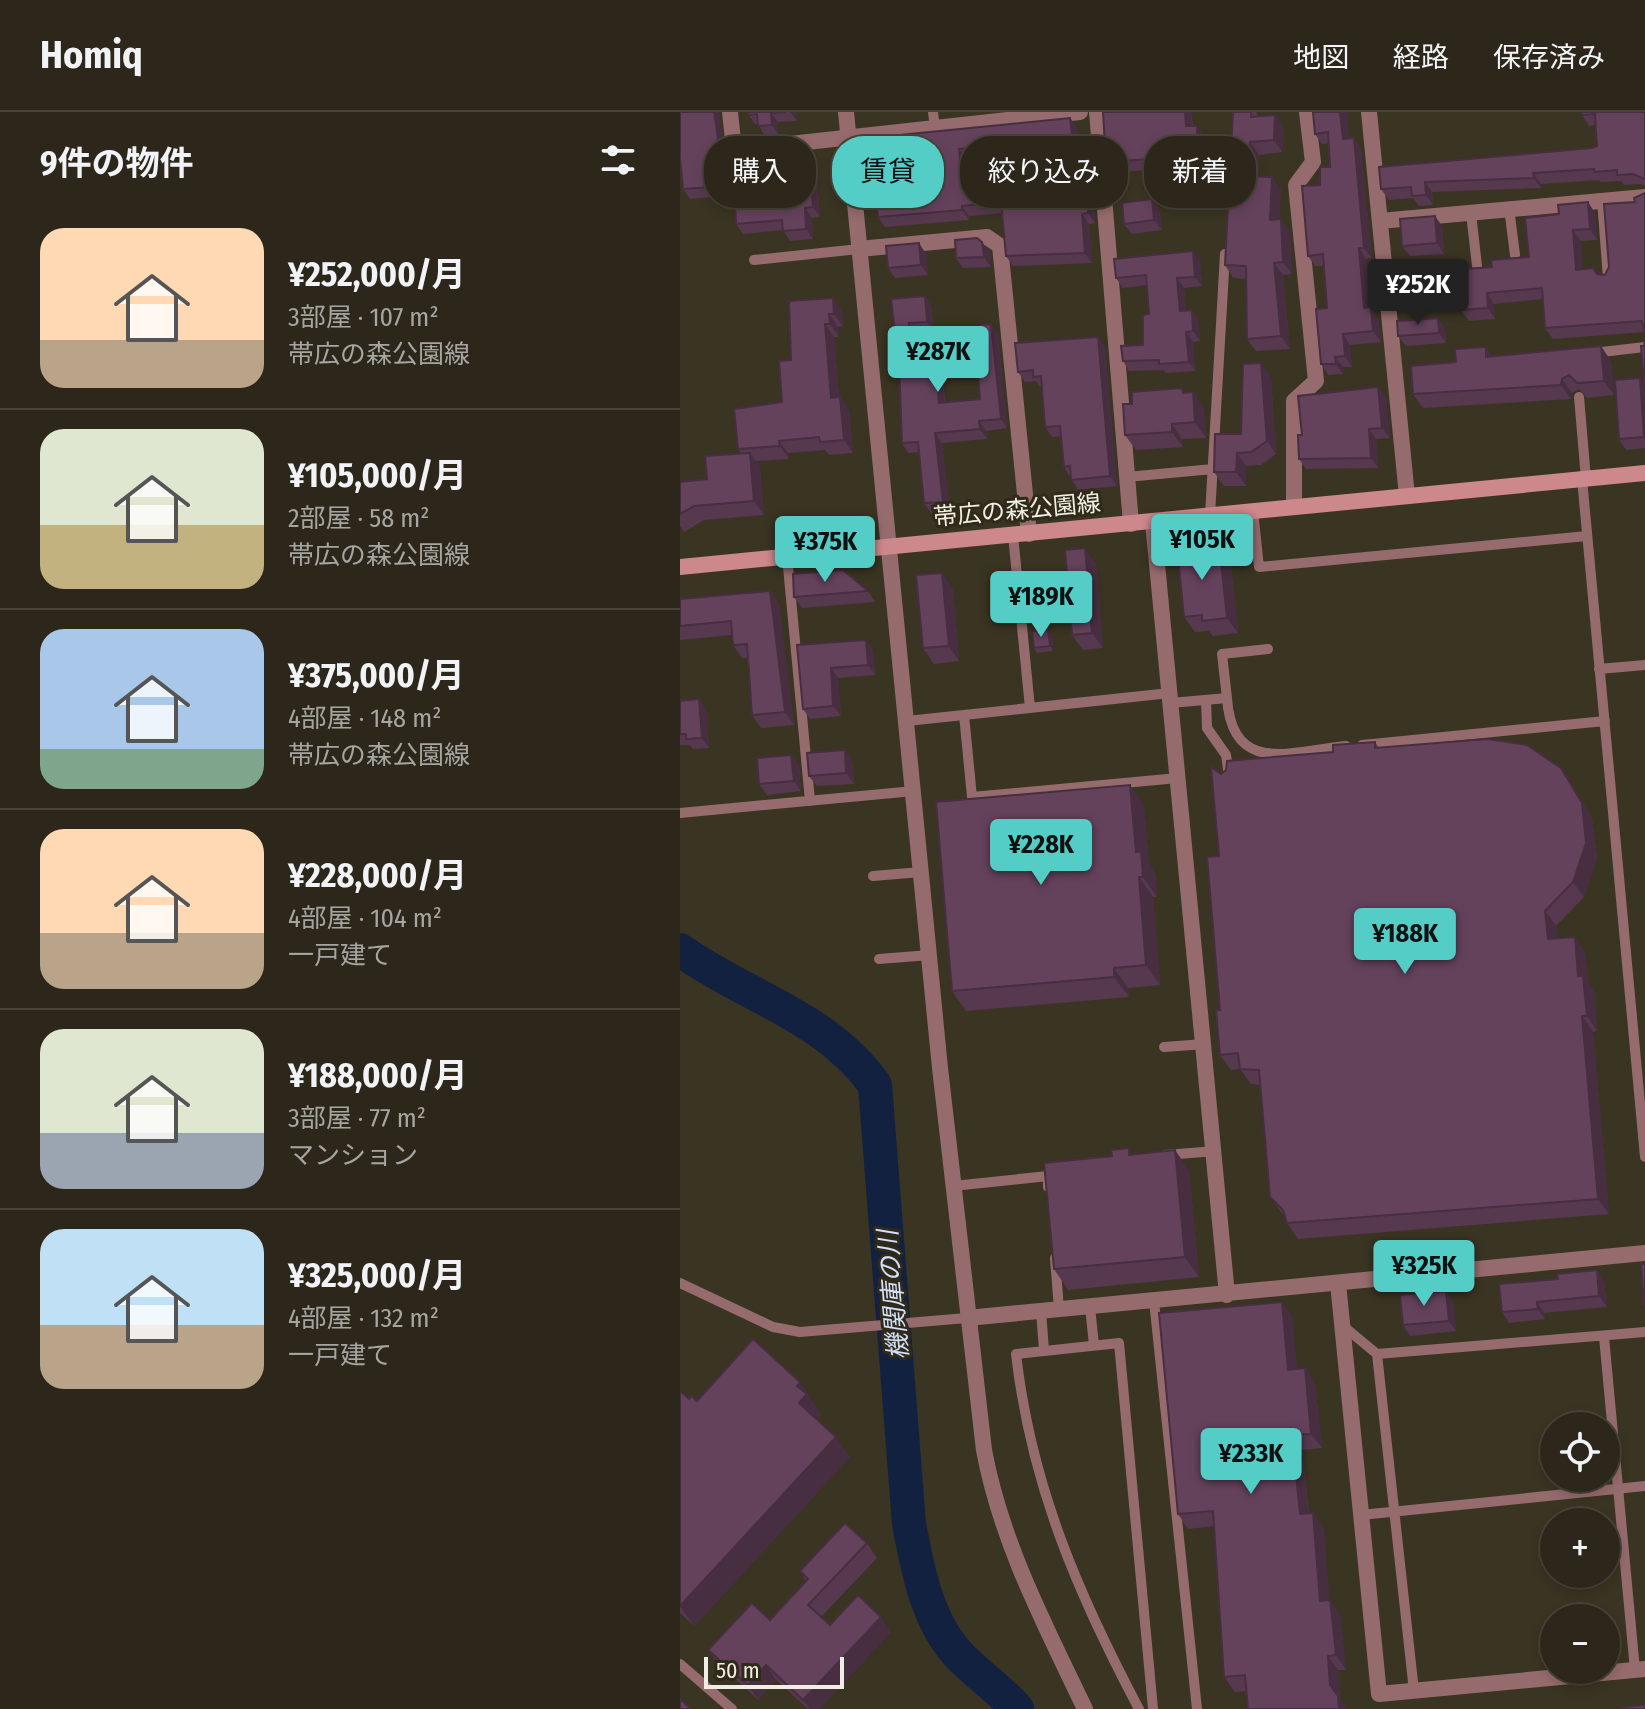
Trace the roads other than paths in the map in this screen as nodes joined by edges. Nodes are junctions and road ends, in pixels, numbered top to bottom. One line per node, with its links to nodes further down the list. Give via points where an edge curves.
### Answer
1 (730, 112): 10 (street, via 734,150)
2 (846, 112): 8 (street)
3 (1080, 112): 7 (street)
4 (1097, 112): 28 (street)
5 (1307, 112): 32 (street, via 1313,162 1296,185 1316,381 1294,401)
6 (1369, 112): 16 (street)
7 (934, 120): 9 (street)
8 (848, 136)
9 (858, 136)
10 (832, 140)
11 (1645, 197): 12 (street)
12 (1602, 200): 14 (street); 22 (lane)
13 (855, 208): 18 (street)
14 (1509, 208): 15 (street); 19 (lane)
15 (1471, 213): 16 (street); 21 (lane)
16 (1380, 221): 31 (street)
17 (1226, 236): 26 (lane)
18 (859, 249): 20 (lane); 37 (street, via 987,237 1000,246); 39 (street)
19 (1515, 255)
20 (754, 260)
21 (1477, 266)
22 (1608, 278)
23 (1645, 347): 24 (lane)
24 (1573, 355)
25 (1579, 397): 29 (lane)
26 (1213, 469): 28 (lane); 34 (lane)
27 (1644, 473): 29 (main road, 帯広の森公園線); 30 (lane)
28 (1127, 477): 36 (street)
29 (1584, 479): 31 (main road, 帯広の森公園線); 38 (lane)
30 (1645, 484)
31 (1407, 496): 32 (main road, 帯広の森公園線)
32 (1294, 507): 33 (main road, 帯広の森公園線)
33 (1253, 511): 34 (main road, 帯広の森公園線); 38 (lane, via 1259,567)
34 (1210, 515): 35 (main road, 帯広の森公園線)
35 (1153, 522): 36 (main road, 帯広の森公園線); 45 (street)
36 (1131, 524): 37 (main road, 帯広の森公園線)
37 (1021, 535): 39 (main road, 帯広の森公園線); 48 (lane)
38 (1587, 536): 44 (lane)
39 (891, 547): 40 (main road, 帯広の森公園線); 50 (street)
40 (787, 556): 41 (main road, 帯広の森公園線); 55 (lane)
41 (680, 567)
42 (1268, 649): 46 (lane, via 1222,654)
43 (1645, 665): 44 (lane)
44 (1599, 669): 51 (lane)
45 (1170, 698): 47 (lane); 48 (lane); 52 (street)
46 (1227, 698): 47 (lane); 51 (lane, via 1229,726 1263,755)
47 (1206, 700): 53 (lane, via 1207,728 1226,755)
48 (1030, 708): 49 (lane)
49 (964, 715): 50 (lane); 52 (lane, via 972,797)
50 (907, 721): 54 (street)
51 (1605, 721): 61 (lane)
52 (1178, 778): 62 (street)
53 (1230, 782)
54 (914, 791): 55 (lane); 57 (street)
55 (810, 801): 56 (lane)
56 (680, 813)
57 (921, 872): 58 (lane); 59 (street)
58 (873, 876)
59 (930, 955): 60 (lane); 69 (street)
60 (879, 959)
61 (1639, 1030): 66 (lane)
62 (1205, 1044): 63 (lane); 64 (street)
63 (1164, 1047)
64 (1216, 1151): 65 (lane); 75 (street)
65 (1146, 1157)
66 (1645, 1157)
67 (1060, 1164): 68 (lane, via 1047,1165)
68 (1048, 1176): 69 (lane); 70 (lane)
69 (953, 1186): 80 (street)
70 (1050, 1202)
71 (1053, 1242): 78 (lane)
72 (1645, 1253): 74 (street)
73 (680, 1283): 80 (lane, via 773,1327 800,1332)
74 (1338, 1283): 75 (street); 81 (street)
75 (1227, 1295): 76 (street)
76 (1154, 1301): 77 (street); 101 (lane)
77 (1090, 1307): 78 (street); 84 (lane)
78 (1059, 1309): 79 (street)
79 (1041, 1311): 80 (street); 85 (lane)
80 (967, 1318): 98 (street, via 991,1491 1019,1568)
81 (1342, 1325): 86 (lane); 93 (street)
82 (1645, 1332): 83 (lane)
83 (1604, 1337): 86 (lane); 87 (lane)
84 (1094, 1345): 85 (lane); 100 (lane, via 1119,1343)
85 (1044, 1350): 99 (lane, via 1016,1354 1041,1488 1074,1577)
86 (1377, 1354): 92 (lane)
87 (1611, 1412)
88 (1645, 1486): 89 (lane)
89 (1620, 1489)
90 (1588, 1492): 92 (lane)
91 (1619, 1492): 95 (lane)
92 (1395, 1511): 93 (lane); 96 (lane)
93 (1361, 1515): 96 (street, via 1379,1694)
94 (680, 1664): 97 (lane)
95 (1640, 1670): 96 (street)
96 (1414, 1691)
97 (732, 1709)
98 (1085, 1709)
99 (1139, 1709)
100 (1153, 1709)
101 (1197, 1709)

